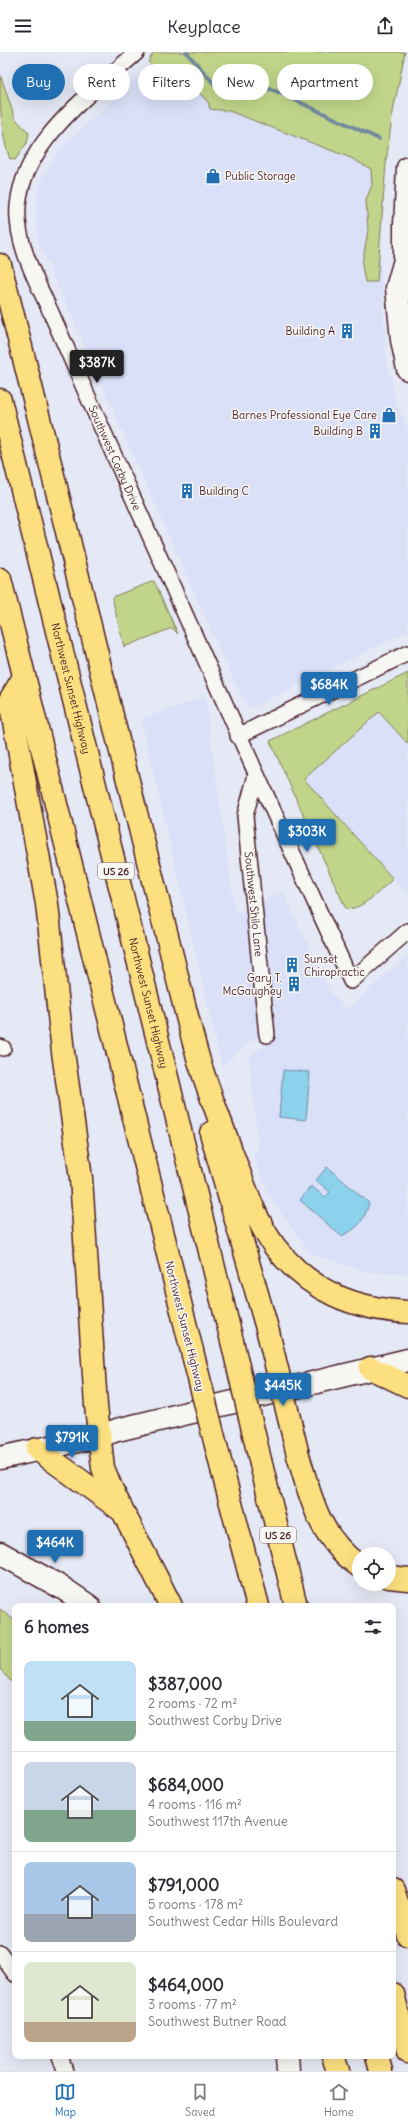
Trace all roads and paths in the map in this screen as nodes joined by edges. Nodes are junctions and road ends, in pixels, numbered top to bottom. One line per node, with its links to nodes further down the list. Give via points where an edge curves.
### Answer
1 (137, 52): 10 (street, Southwest Corby Drive, via 62,121 40,147 23,179 19,193 18,228 33,272)
2 (408, 168): 3 (main road, via 405,225)
3 (407, 263): 5 (main road, via 397,288)
4 (0, 265): 14 (highway)
5 (407, 364)
6 (0, 400): 30 (highway, Northwest Sunset Highway / US 26, bridge)
7 (0, 579): 9 (highway, Northwest Sunset Highway)
8 (408, 653): 10 (street)
9 (24, 677): 19 (highway, via 10,700 47,904 63,1052 81,1178); 29 (highway, Northwest Sunset Highway, bridge)
10 (238, 736): 11 (street, Southwest Corby Drive)
11 (256, 775): 12 (street, Southwest Corby Drive, via 351,981); 13 (street, Southwest Shilo Lane, via 245,816)
12 (408, 931)
13 (267, 1035)
14 (200, 1063): 15 (highway, via 245,1188 274,1245 292,1266 313,1283 340,1299 382,1311); 24 (highway, bridge, via 204,1110 268,1332 298,1455 321,1525 335,1545)
15 (408, 1312)
16 (408, 1360): 17 (main road)
17 (370, 1368): 18 (highway); 19 (main road)
18 (408, 1386)
19 (100, 1436): 20 (main road); 22 (highway, via 103,1468)
20 (38, 1449): 21 (main road); 22 (highway)
21 (0, 1458)
22 (124, 1512): 28 (highway)
23 (0, 1553): 27 (main road)
24 (352, 1560)
25 (396, 1578): 26 (highway)
26 (408, 1579)
27 (85, 1603)
28 (169, 1603)
29 (257, 1603)
30 (295, 1603)
31 (396, 1899): 32 (highway)
32 (408, 1935)
33 (1, 1957): 34 (street)
34 (12, 1970)
35 (396, 2006): 36 (highway)
36 (408, 2052)
37 (61, 2059): 41 (street)
38 (287, 2059): 42 (main road)
39 (334, 2059): 43 (highway)
40 (378, 2059): 44 (highway)
41 (65, 2071)
42 (288, 2071)
43 (338, 2071)
44 (381, 2071)

